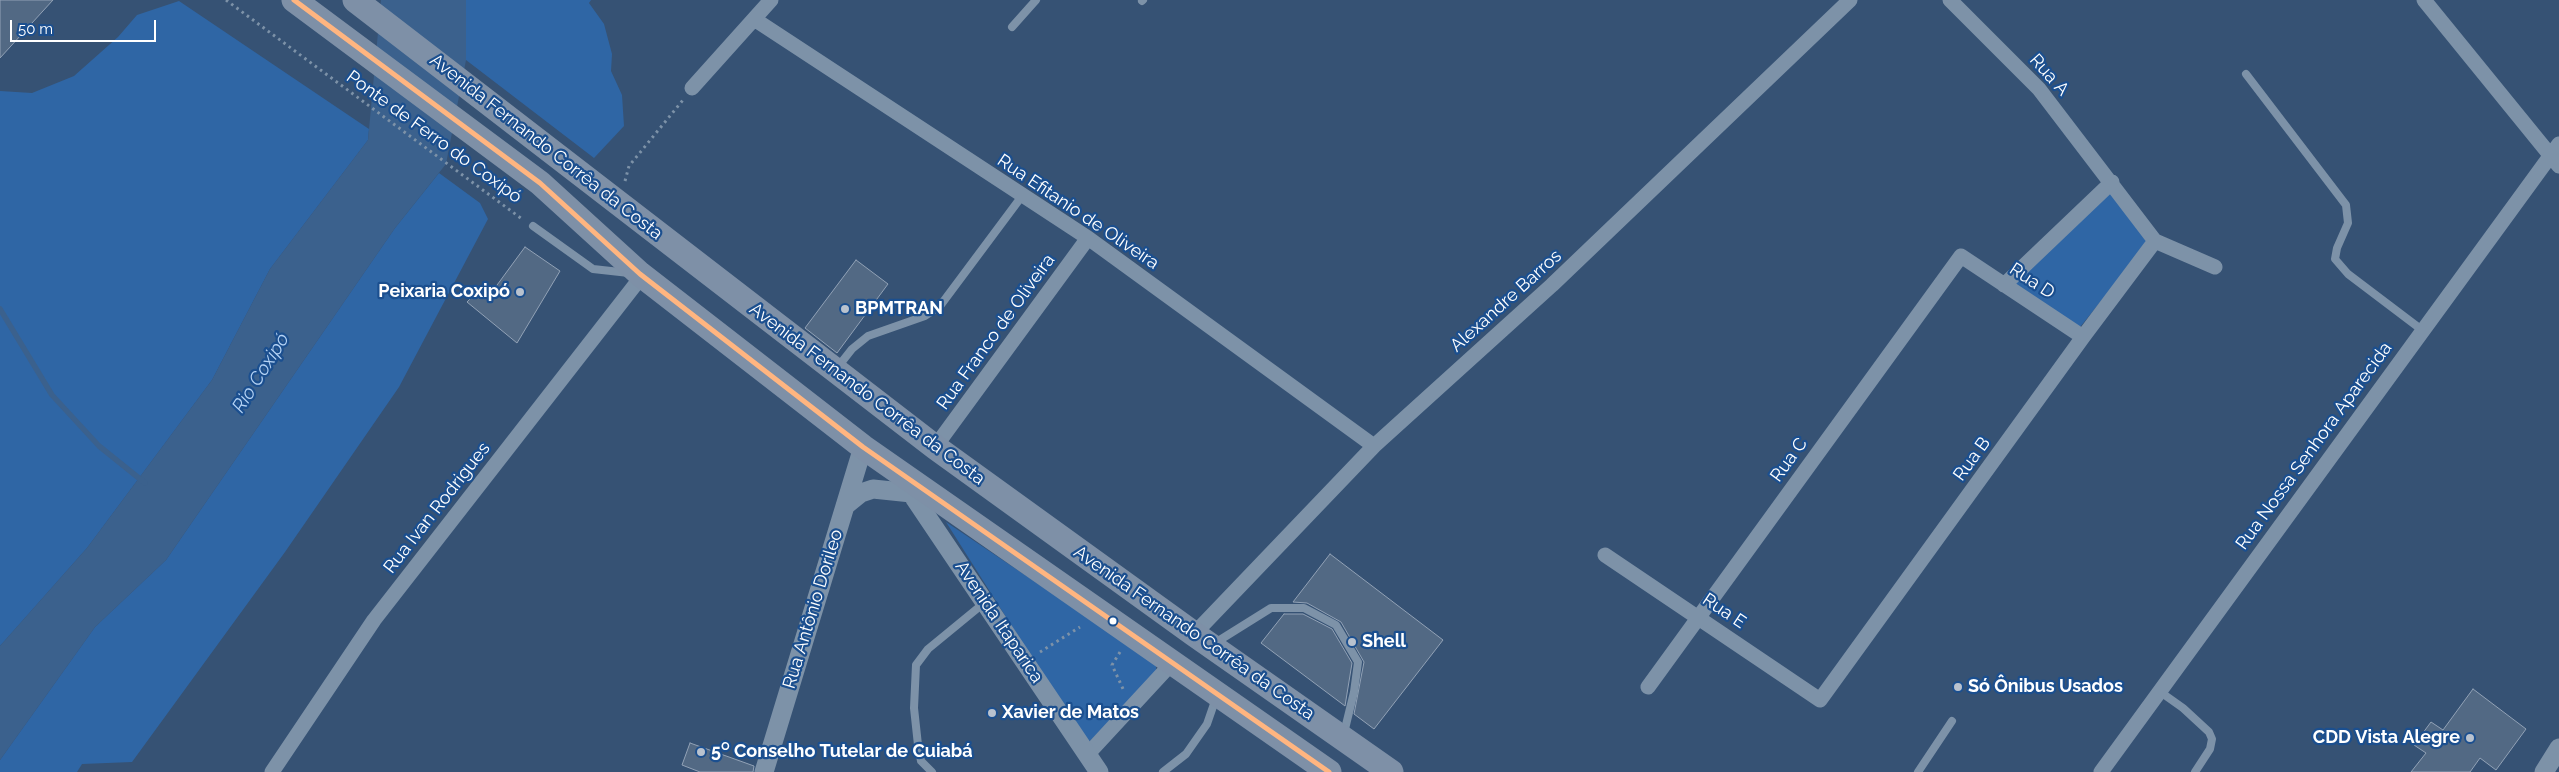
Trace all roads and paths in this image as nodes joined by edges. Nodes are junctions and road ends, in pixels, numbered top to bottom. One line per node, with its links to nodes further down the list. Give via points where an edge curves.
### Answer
1 (226, 0): 17 (path, Ponte de Ferro do Coxipó)
2 (294, 0): 22 (highway, Avenida Fernando Corrêa da Costa, via 540,184)
3 (355, 0): 16 (highway, Avenida Fernando Corrêa da Costa)
4 (771, 0): 9 (street)
5 (1036, 0): 10 (lane)
6 (1850, 0): 28 (street, Alexandre Barros, via 1552,286)
7 (1950, 0): 14 (street, Rua A, via 2039,89)
8 (2424, 0): 13 (street)
9 (754, 20): 12 (street); 15 (street, Rua Efitanio de Oliveira)
10 (1012, 27)
11 (2246, 74): 24 (lane, via 2346,205 2348,223 2335,260 2348,274)
12 (692, 88): 16 (path, via 629,166 621,194)
13 (2556, 155): 24 (street, Rua Nossa Senhora Aparecida)
14 (2112, 182): 19 (street, Rua A); 23 (street)
15 (1022, 196): 18 (street, Rua Efitanio de Oliveira); 26 (lane, via 940,306 925,316 868,336)
16 (615, 202): 26 (highway, Avenida Fernando Corrêa da Costa)
17 (533, 226): 22 (lane, via 593,269)
18 (1088, 238): 28 (street, Rua Efitanio de Oliveira); 29 (street, Rua Franco de Oliveira)
19 (2155, 241): 21 (street); 25 (street, Rua B)
20 (1960, 256): 23 (street, Rua D); 34 (street, Rua C)
21 (2215, 267)
22 (641, 275): 27 (highway, Avenida Fernando Corrêa da Costa); 49 (street, Rua Ivan Rodrigues, via 374,620)
23 (2004, 285): 25 (street, Rua D)
24 (2422, 330): 41 (street, Rua Nossa Senhora Aparecida)
25 (2083, 337): 43 (street, Rua B)
26 (834, 371): 29 (highway, Avenida Fernando Corrêa da Costa)
27 (863, 446): 30 (highway, Avenida Fernando Corrêa da Costa); 31 (street, Rua Antônio Dorileo)
28 (1374, 446): 36 (street, Alexandre Barros)
29 (935, 448): 36 (highway, Avenida Fernando Corrêa da Costa)
30 (906, 482): 31 (street, via 861,493); 33 (street, Avenida Itaparica); 39 (highway, Avenida Fernando Corrêa da Costa, via 936,498)
31 (845, 506): 50 (street, Rua Antônio Dorileo)
32 (1605, 555): 34 (street, Rua E)
33 (985, 602): 38 (street, Avenida Itaparica); 51 (lane, via 928,650 916,665 914,708 918,745 921,761)
34 (1699, 617): 40 (street, Rua C); 43 (street, Rua E)
35 (1080, 627): 38 (path)
36 (1202, 640): 46 (highway, Avenida Fernando Corrêa da Costa); 46 (lane, via 1271,608 1304,608 1336,625 1358,662)
37 (1120, 652): 44 (path, via 1112,665)
38 (1025, 662): 48 (street, Avenida Itaparica)
39 (1172, 662): 42 (highway, Avenida Fernando Corrêa da Costa); 44 (street)
40 (1648, 687)
41 (2159, 691): 57 (street, Rua Nossa Senhora Aparecida); 58 (lane, via 2210,732 2210,749)
42 (1217, 693): 53 (lane, via 1207,724 1186,754); 54 (highway, Avenida Fernando Corrêa da Costa)
43 (1820, 700)
44 (1131, 707): 48 (street)
45 (1952, 721): 56 (lane)
46 (1342, 738): 55 (highway, Avenida Fernando Corrêa da Costa)
47 (2559, 748): 59 (street)
48 (1087, 755): 52 (street, Avenida Itaparica)
49 (272, 772)
50 (764, 772)
51 (932, 772)
52 (1099, 772)
53 (1163, 772)
54 (1329, 772)
55 (1391, 772)
56 (1918, 772)
57 (2101, 772)
58 (2195, 772)
59 (2544, 772)

